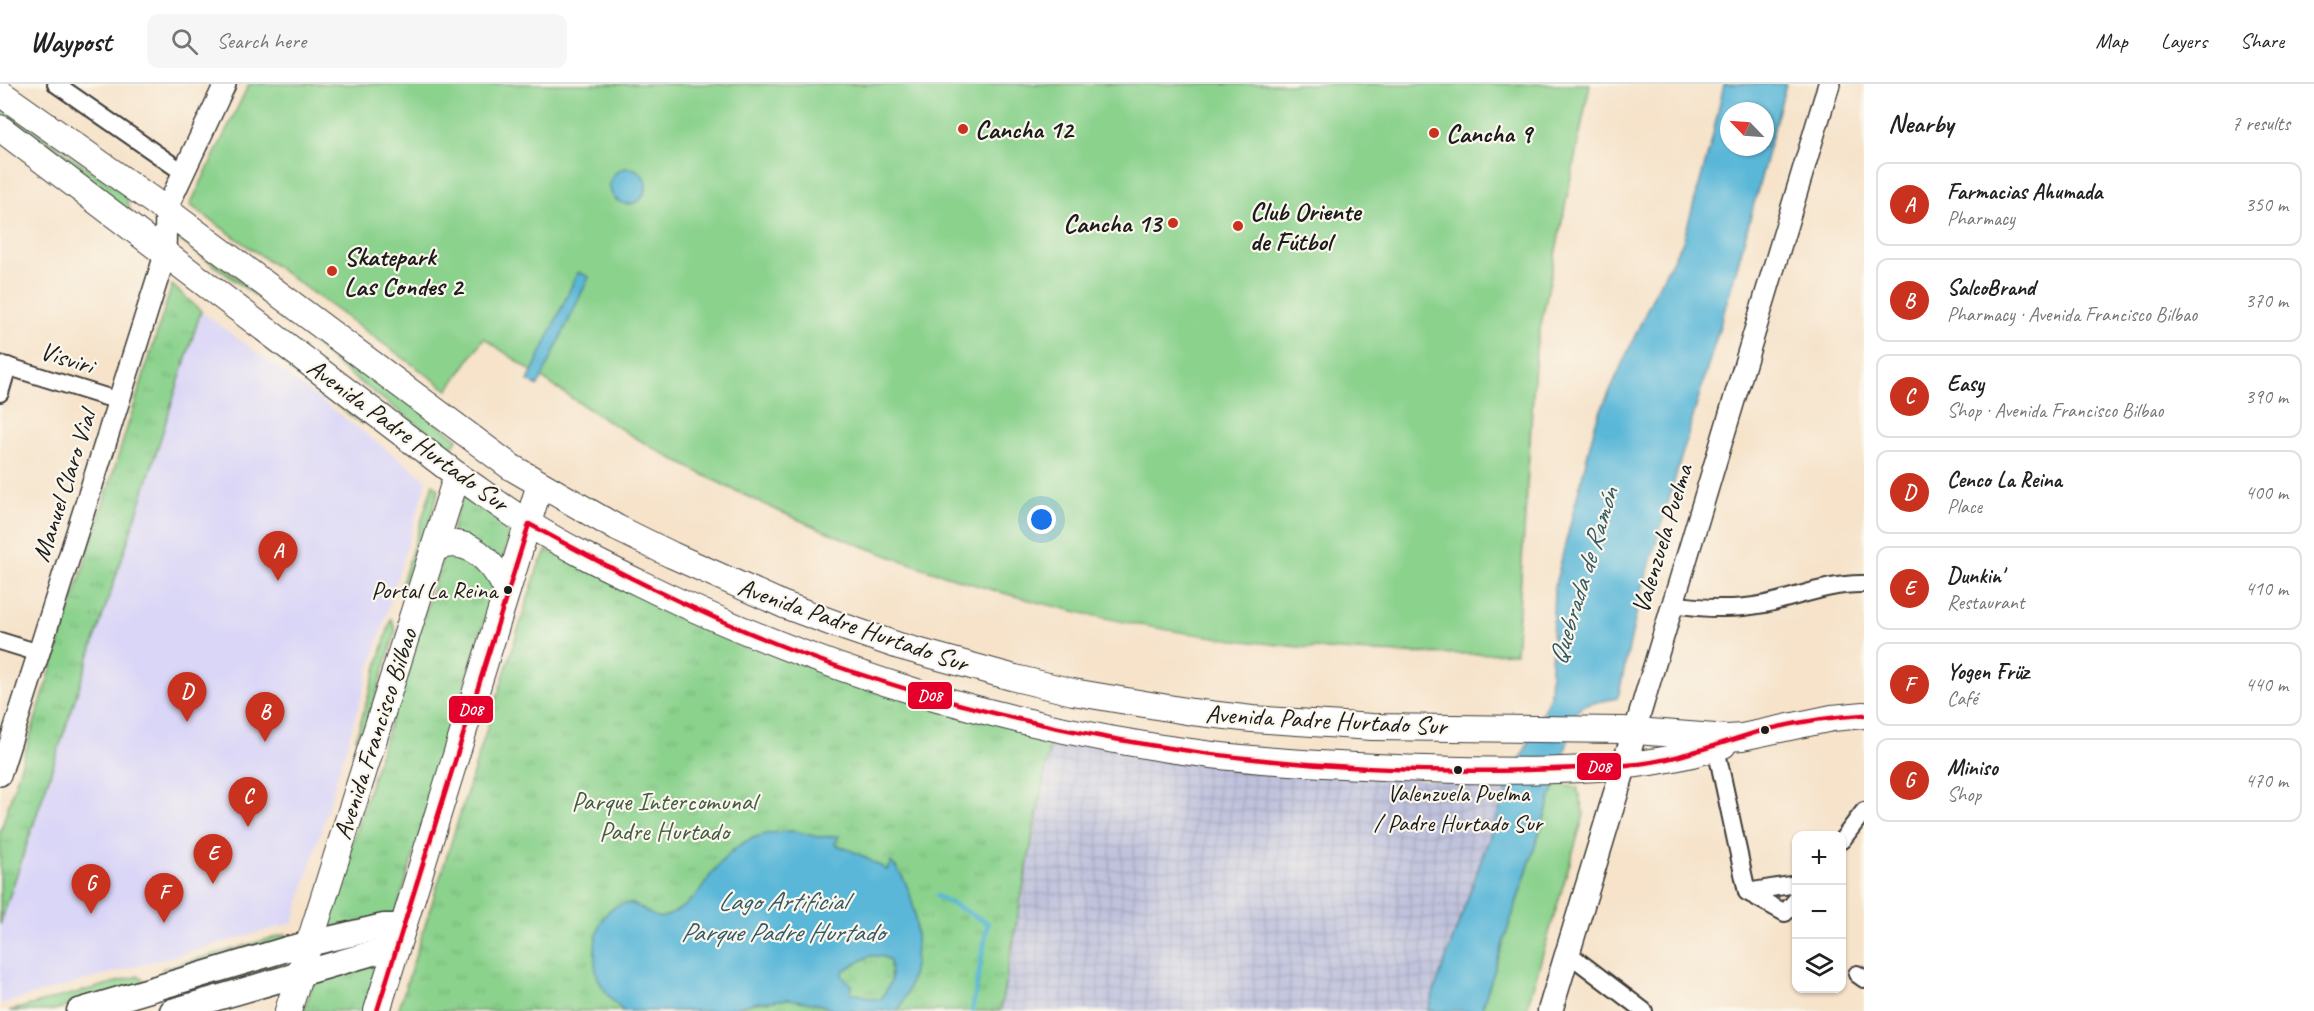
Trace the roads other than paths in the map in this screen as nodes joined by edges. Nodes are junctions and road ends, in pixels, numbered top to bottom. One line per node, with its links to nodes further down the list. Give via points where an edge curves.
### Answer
1 (57, 84): 6 (street)
2 (225, 84): 6 (street)
3 (1829, 84): 19 (street, Valenzuela Puelma)
4 (0, 93): 7 (main road, Avenida Padre Hurtado Sur)
5 (0, 128): 8 (main road, Avenida Padre Hurtado Sur)
6 (184, 173): 7 (street)
7 (166, 210): 8 (street, Manuel Claro Vial); 12 (main road, Avenida Padre Hurtado Sur)
8 (165, 255): 11 (street, Manuel Claro Vial); 13 (main road, Avenida Padre Hurtado Sur)
9 (4, 365): 10 (street); 11 (street, Visviri)
10 (0, 393)
11 (119, 401): 21 (street, Manuel Claro Vial)
12 (511, 467): 13 (main road); 14 (main road, Avenida Padre Hurtado Sur)
13 (457, 475): 15 (main road, Avenida Padre Hurtado Sur); 16 (main road, Avenida Francisco Bilbao)
14 (540, 484): 15 (main road); 23 (main road, Avenida Padre Hurtado Sur, via 672,555 784,605 899,646 1015,678 1132,703 1252,719 1372,727)
15 (529, 524): 18 (main road); 26 (main road, Avenida Padre Hurtado Sur, via 627,577 779,645 893,685 1018,719 1146,745 1340,766 1493,771)
16 (434, 549): 18 (main road, via 457,544 476,551 491,564); 34 (main road, Avenida Francisco Bilbao)
17 (1864, 584): 19 (street, via 1829,587 1731,608)
18 (507, 590): 33 (main road)
19 (1673, 604): 23 (street, Valenzuela Puelma)
20 (0, 641): 21 (street)
21 (39, 653): 27 (street, Manuel Claro Vial)
22 (1864, 715): 24 (main road, Avenida Padre Hurtado Sur)
23 (1635, 730): 24 (main road, Avenida Padre Hurtado Sur); 26 (main road, Valenzuela Puelma)
24 (1742, 737): 25 (main road, Avenida Padre Hurtado Sur)
25 (1716, 748): 26 (main road, Avenida Padre Hurtado Sur); 31 (street)
26 (1625, 765): 35 (main road, Valenzuela Puelma)
27 (0, 774)
28 (1864, 812): 29 (street)
29 (1846, 835)
30 (1792, 885): 31 (street)
31 (1746, 892): 32 (street, via 1785,913)
32 (1792, 907)
33 (401, 936): 34 (main road, via 384,926); 36 (main road); 42 (main road)
34 (309, 944): 36 (main road, Avenida Francisco Bilbao); 37 (main road)
35 (1567, 955): 43 (main road, Valenzuela Puelma); 44 (street)
36 (299, 974): 40 (main road); 41 (main road, Avenida Francisco Bilbao)
37 (157, 988): 38 (main road); 39 (main road)
38 (79, 1011)
39 (146, 1011)
40 (172, 1011)
41 (288, 1011)
42 (377, 1011)
43 (1550, 1011)
44 (1644, 1011)

